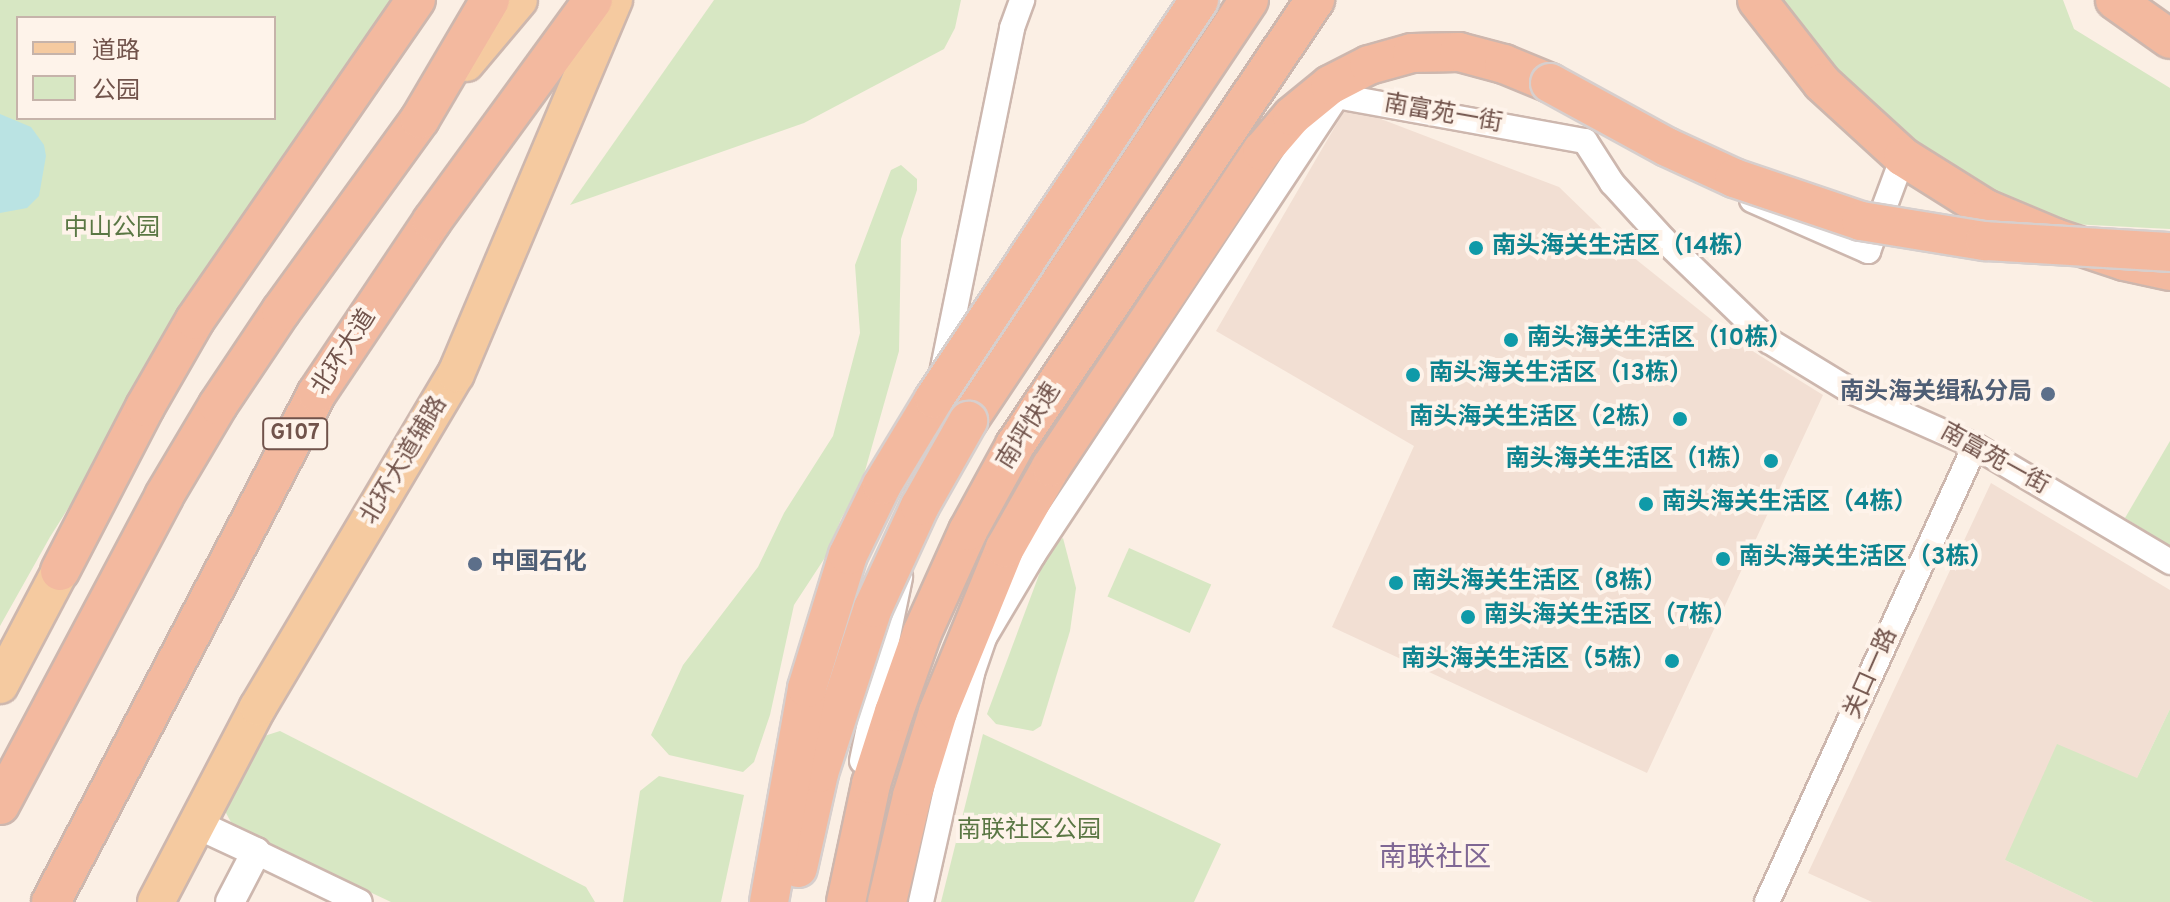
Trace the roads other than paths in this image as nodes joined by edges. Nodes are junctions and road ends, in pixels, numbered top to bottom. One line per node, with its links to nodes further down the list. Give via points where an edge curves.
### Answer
1 (416, 0): 20 (highway, via 195,320)
2 (490, 0): 13 (highway)
3 (519, 0): 13 (main road)
4 (593, 0): 25 (highway, 北环大道 / G107, via 432,221 317,393)
5 (614, 0): 23 (main road, 北环大道辅路, via 456,374 258,707)
6 (1022, 0): 31 (street, via 1012,28)
7 (1199, 0): 29 (highway, bridge, via 934,399 882,485 848,555 807,688)
8 (1249, 0): 30 (highway, bridge, via 968,421 920,506 873,608 843,691)
9 (1315, 0): 32 (highway, 南坪快速, via 1015,445 968,531 894,712 871,784)
10 (1757, 0): 15 (highway, via 1822,83)
11 (2115, 0): 12 (highway)
12 (2170, 39)
13 (420, 119): 22 (highway, via 218,405)
14 (1585, 141): 15 (street, via 1598,120 1778,213 1868,251); 18 (street, 南富苑一街, via 1612,183 1664,240 1769,341 1851,391); 34 (street, 南富苑一街, via 1337,96 1033,555 985,636)
15 (1903, 157): 17 (highway, via 1986,209 2110,256)
16 (2170, 252): 33 (highway, bridge, via 1985,241 1861,221 1734,178 1504,64 1459,52 1412,53 1369,65 1330,85 1292,116 1262,151 1051,467 1005,548 938,712)
17 (2170, 271)
18 (1975, 446): 19 (street, 南富苑一街); 35 (street, 关口一路)
19 (2170, 562)
20 (60, 571): 21 (main road)
21 (0, 685)
22 (0, 805)
23 (196, 824): 24 (street); 26 (main road, 北环大道辅路)
24 (256, 852): 27 (street); 28 (street)
25 (51, 902)
26 (156, 902)
27 (230, 902)
28 (360, 902)
29 (769, 902)
30 (791, 902)
31 (832, 902)
32 (846, 902)
33 (887, 902)
34 (921, 902)
35 (1767, 902)

